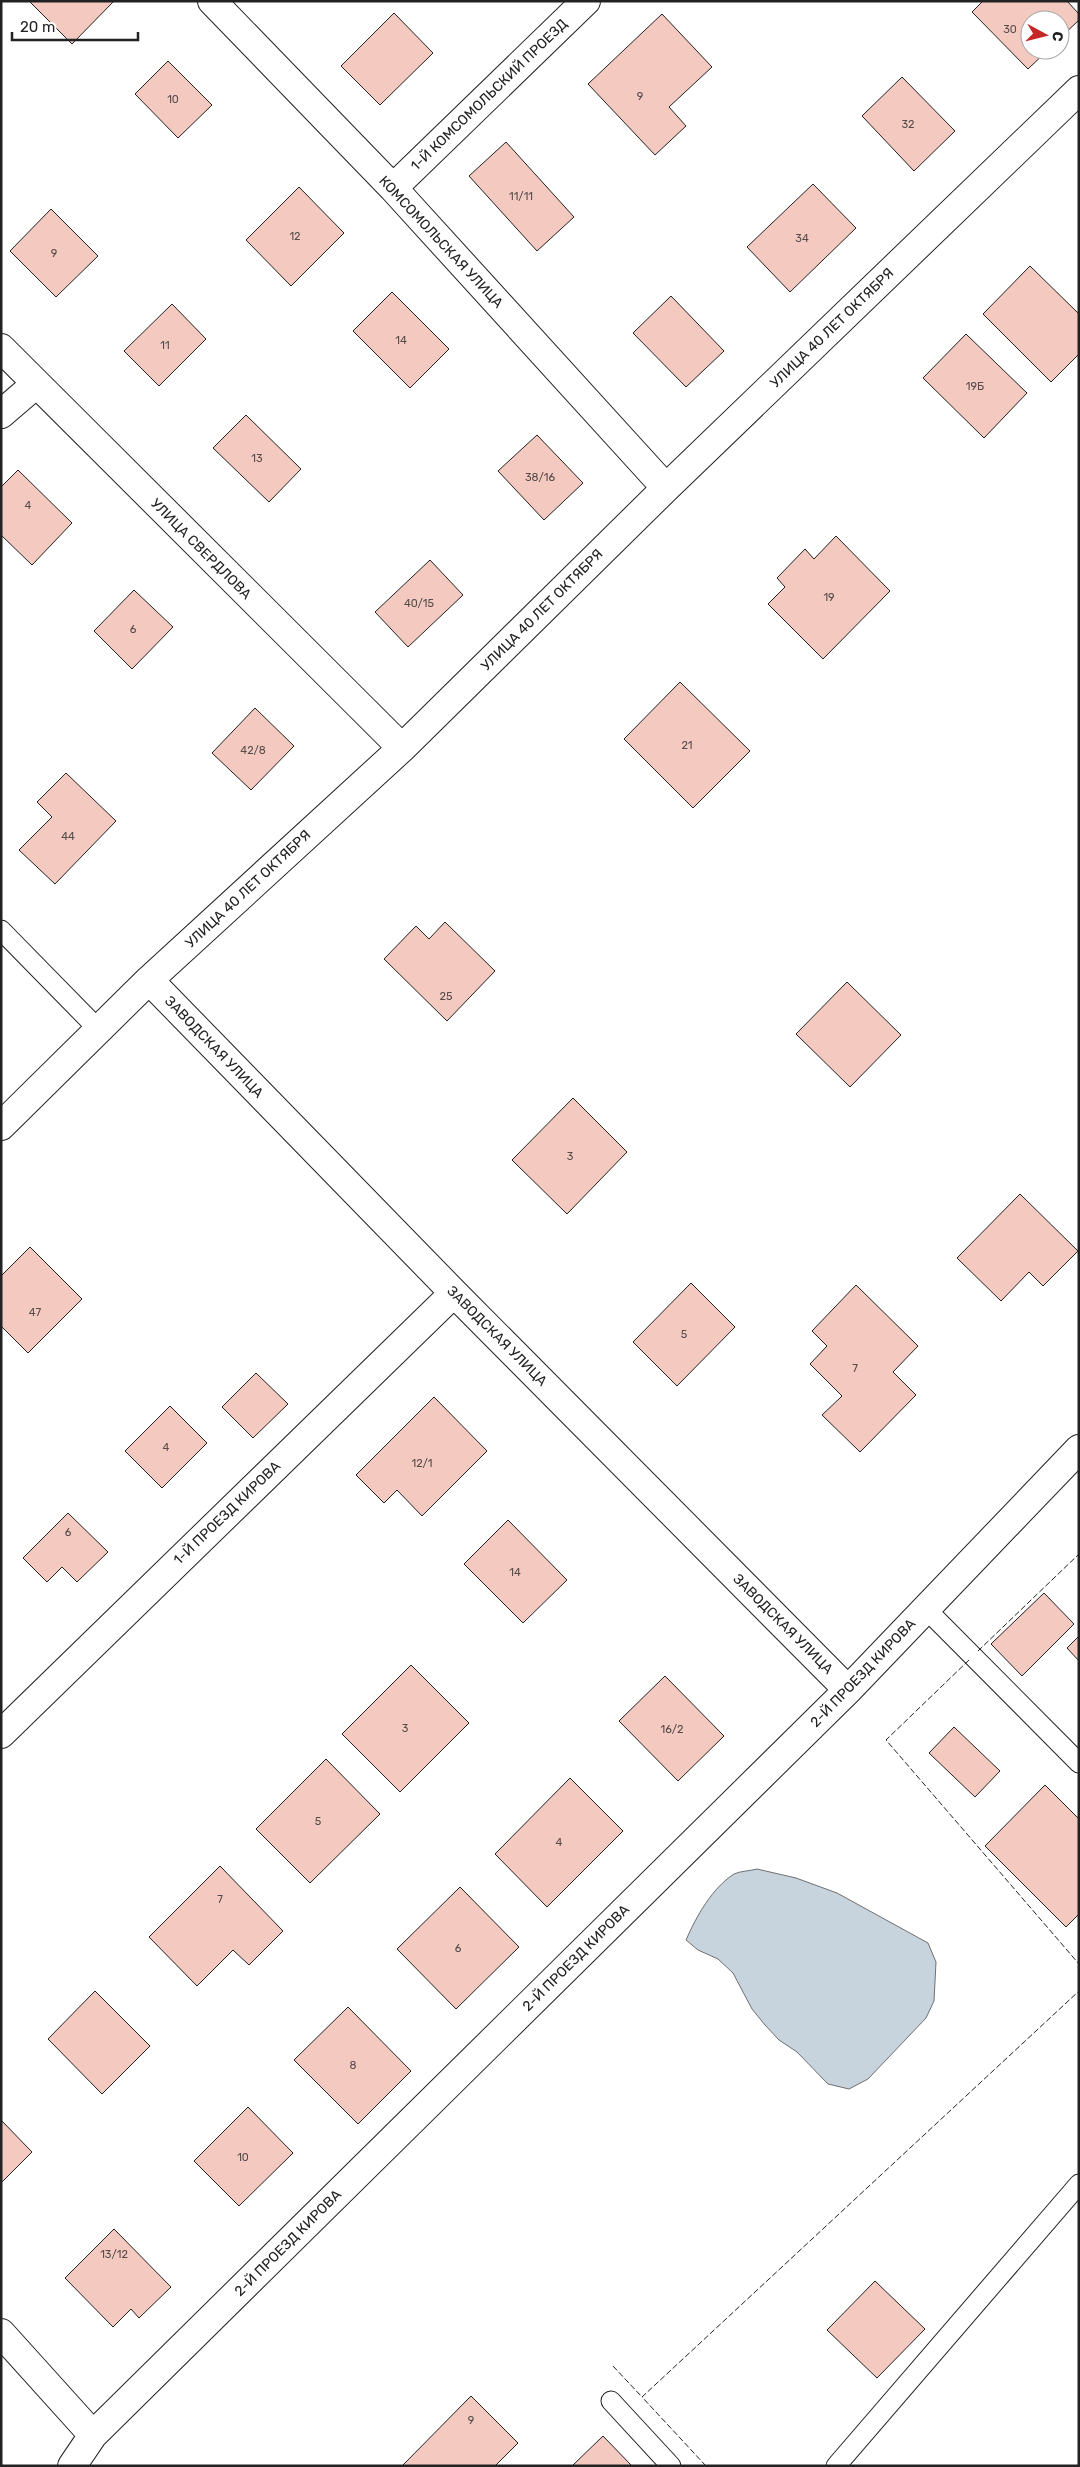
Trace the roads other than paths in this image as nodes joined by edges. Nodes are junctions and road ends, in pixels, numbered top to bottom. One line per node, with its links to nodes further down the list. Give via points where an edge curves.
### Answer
1 (212, 1): 4 (street, КОМСОМОЛЬСКАЯ УЛИЦА)
2 (586, 1): 4 (street, 1-Й КОМСОМОЛЬСКИЙ ПРОЕЗД)
3 (1079, 90): 8 (street, УЛИЦА 40 ЛЕТ ОКТЯБРЯ)
4 (392, 188): 8 (street, КОМСОМОЛЬСКАЯ УЛИЦА)
5 (1, 348): 6 (street, УЛИЦА СВЕРДЛОВА)
6 (36, 384): 7 (street); 9 (street, УЛИЦА СВЕРДЛОВА)
7 (1, 414)
8 (666, 488): 9 (street, УЛИЦА 40 ЛЕТ ОКТЯБРЯ)
9 (402, 748): 11 (street, УЛИЦА 40 ЛЕТ ОКТЯБРЯ)
10 (1, 930): 12 (lane)
11 (149, 980): 12 (street, УЛИЦА 40 ЛЕТ ОКТЯБРЯ); 14 (street, ЗАВОДСКАЯ УЛИЦА)
12 (99, 1030): 13 (street, УЛИЦА 40 ЛЕТ ОКТЯБРЯ)
13 (1, 1126)
14 (454, 1293): 17 (street, ЗАВОДСКАЯ УЛИЦА); 18 (street, 1-Й ПРОЕЗД КИРОВА)
15 (1079, 1448): 16 (street, 2-Й ПРОЕЗД КИРОВА)
16 (926, 1609): 17 (street, 2-Й ПРОЕЗД КИРОВА); 19 (lane)
17 (848, 1690): 23 (street, 2-Й ПРОЕЗД КИРОВА)
18 (1, 1734)
19 (1079, 1763)
20 (1079, 2184): 26 (lane)
21 (1, 2333): 23 (street)
22 (611, 2401): 25 (lane)
23 (93, 2435): 24 (street, 2-Й ПРОЕЗД КИРОВА)
24 (72, 2466)
25 (671, 2466)
26 (836, 2466)

